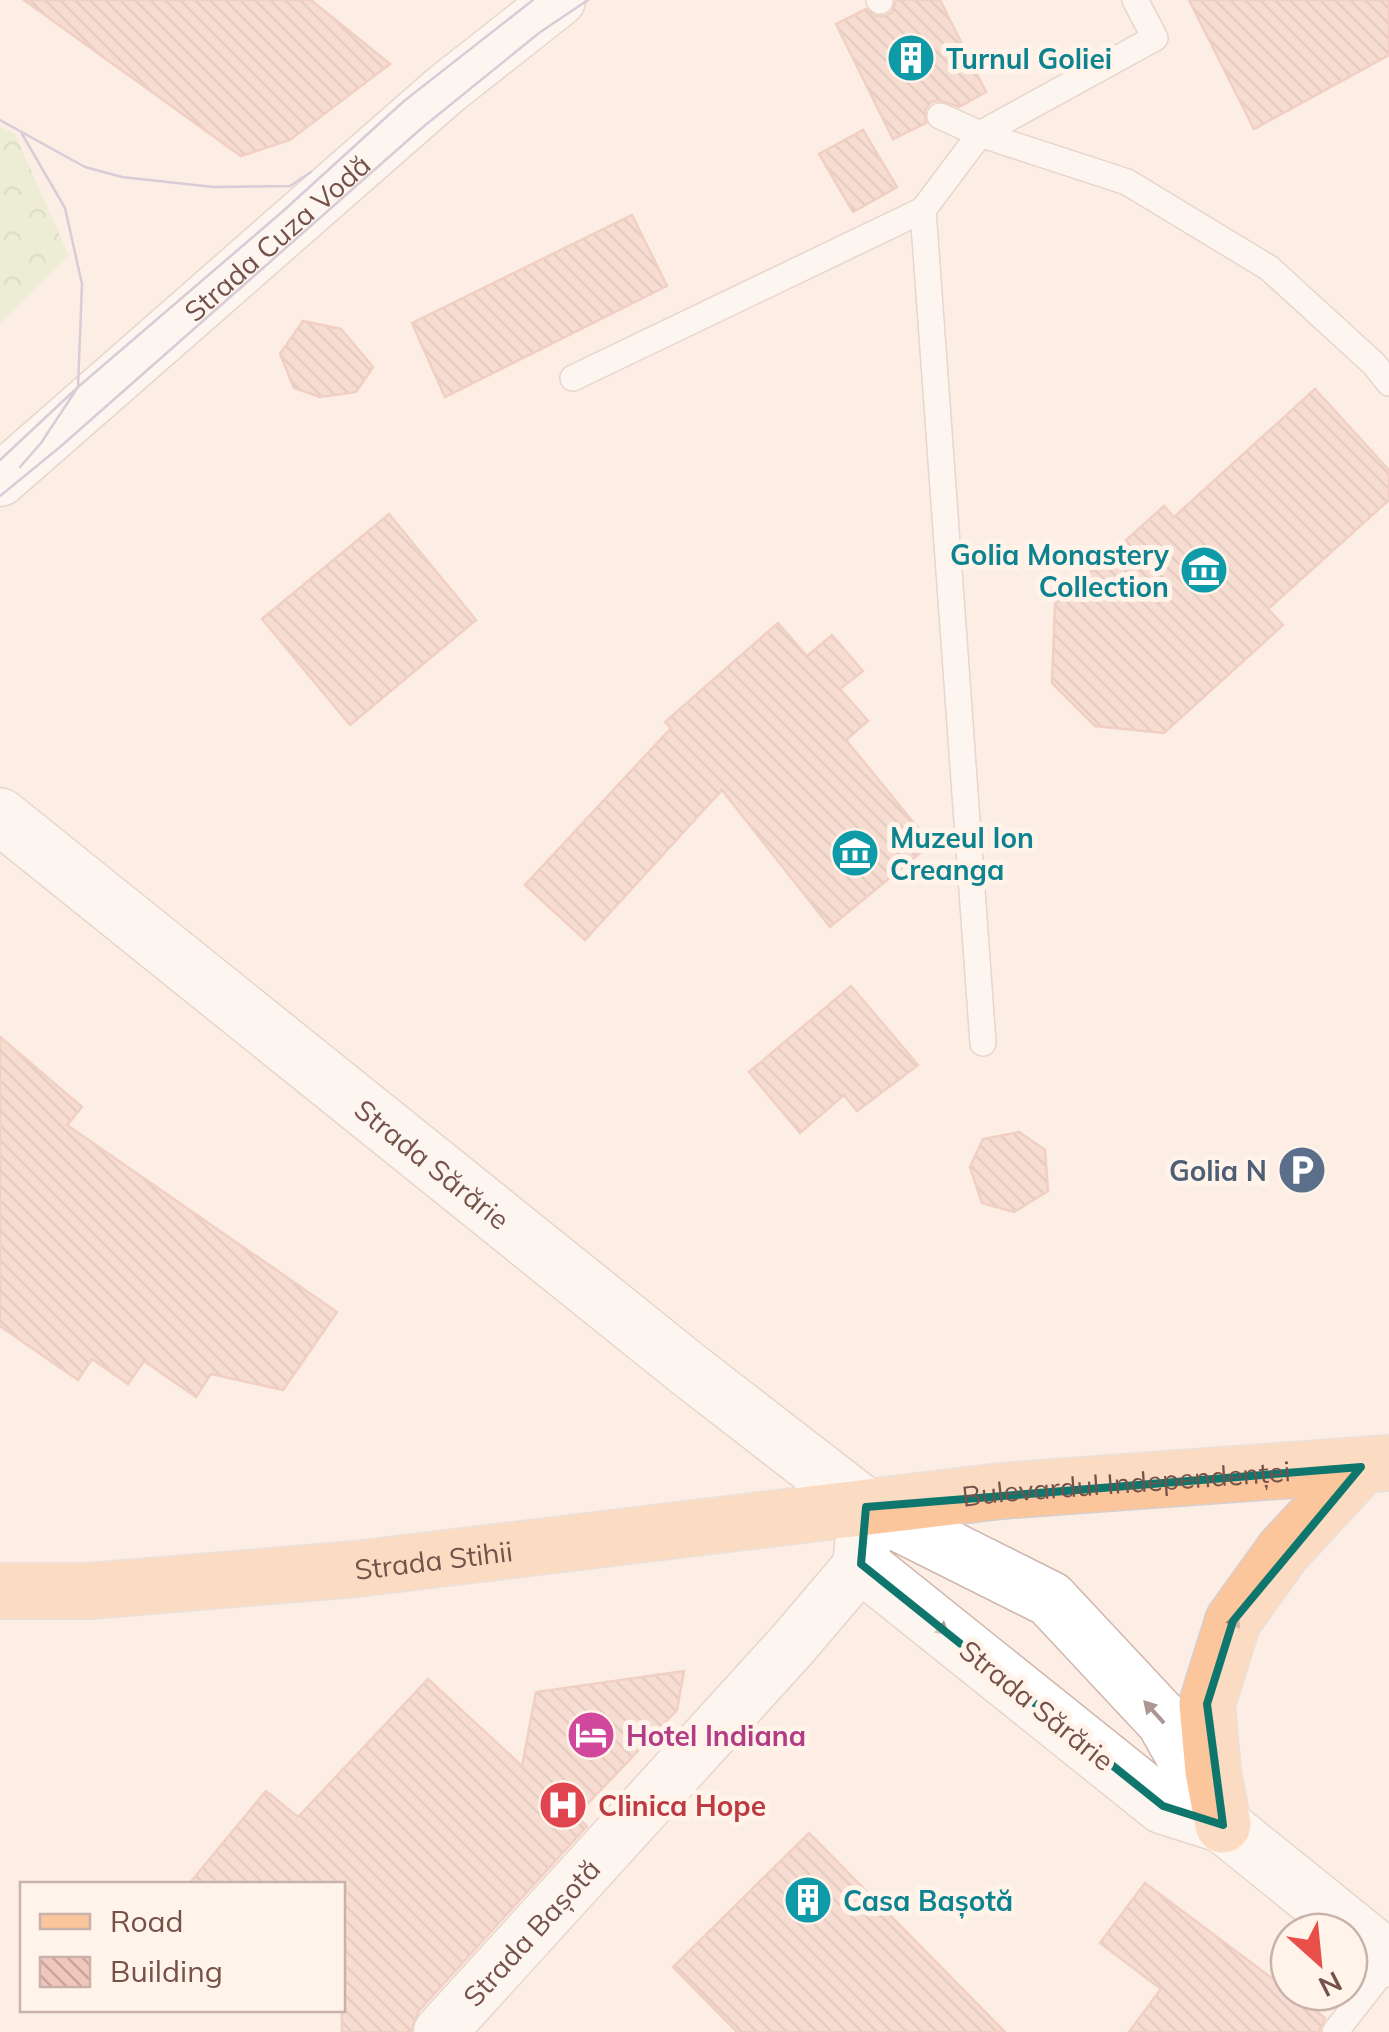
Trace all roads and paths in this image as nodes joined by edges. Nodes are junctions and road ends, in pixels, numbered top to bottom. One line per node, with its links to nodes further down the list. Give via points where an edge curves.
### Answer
1 (559, 0): 8 (street, Strada Cuza Vodă, via 445,90)
2 (1136, 0): 4 (lane, via 1155,38)
3 (940, 116): 4 (lane)
4 (980, 134): 5 (lane); 7 (lane, via 1127,182 1268,268)
5 (923, 210): 6 (lane); 10 (lane)
6 (573, 378)
7 (1389, 383)
8 (0, 480)
9 (0, 816): 12 (street, Strada Sărărie)
10 (983, 1043)
11 (1375, 1465): 12 (main road, Bulevardul Independenței); 15 (main road, one-way to 11, via 1207,1704 1233,1620 1284,1550)
12 (866, 1507): 13 (street); 14 (main road, Strada Stihii, via 356,1568 89,1591); 15 (street, Strada Sărărie, one-way to 12, via 1164,1722 1050,1599)
13 (861, 1564): 15 (street, Strada Sărărie, one-way to 15, via 1163,1806); 17 (street, Strada Bașotă)
14 (0, 1591)
15 (1223, 1825): 16 (street, Strada Sărărie)
16 (1389, 1961): 18 (lane)
17 (440, 2032)
18 (1334, 2032)

